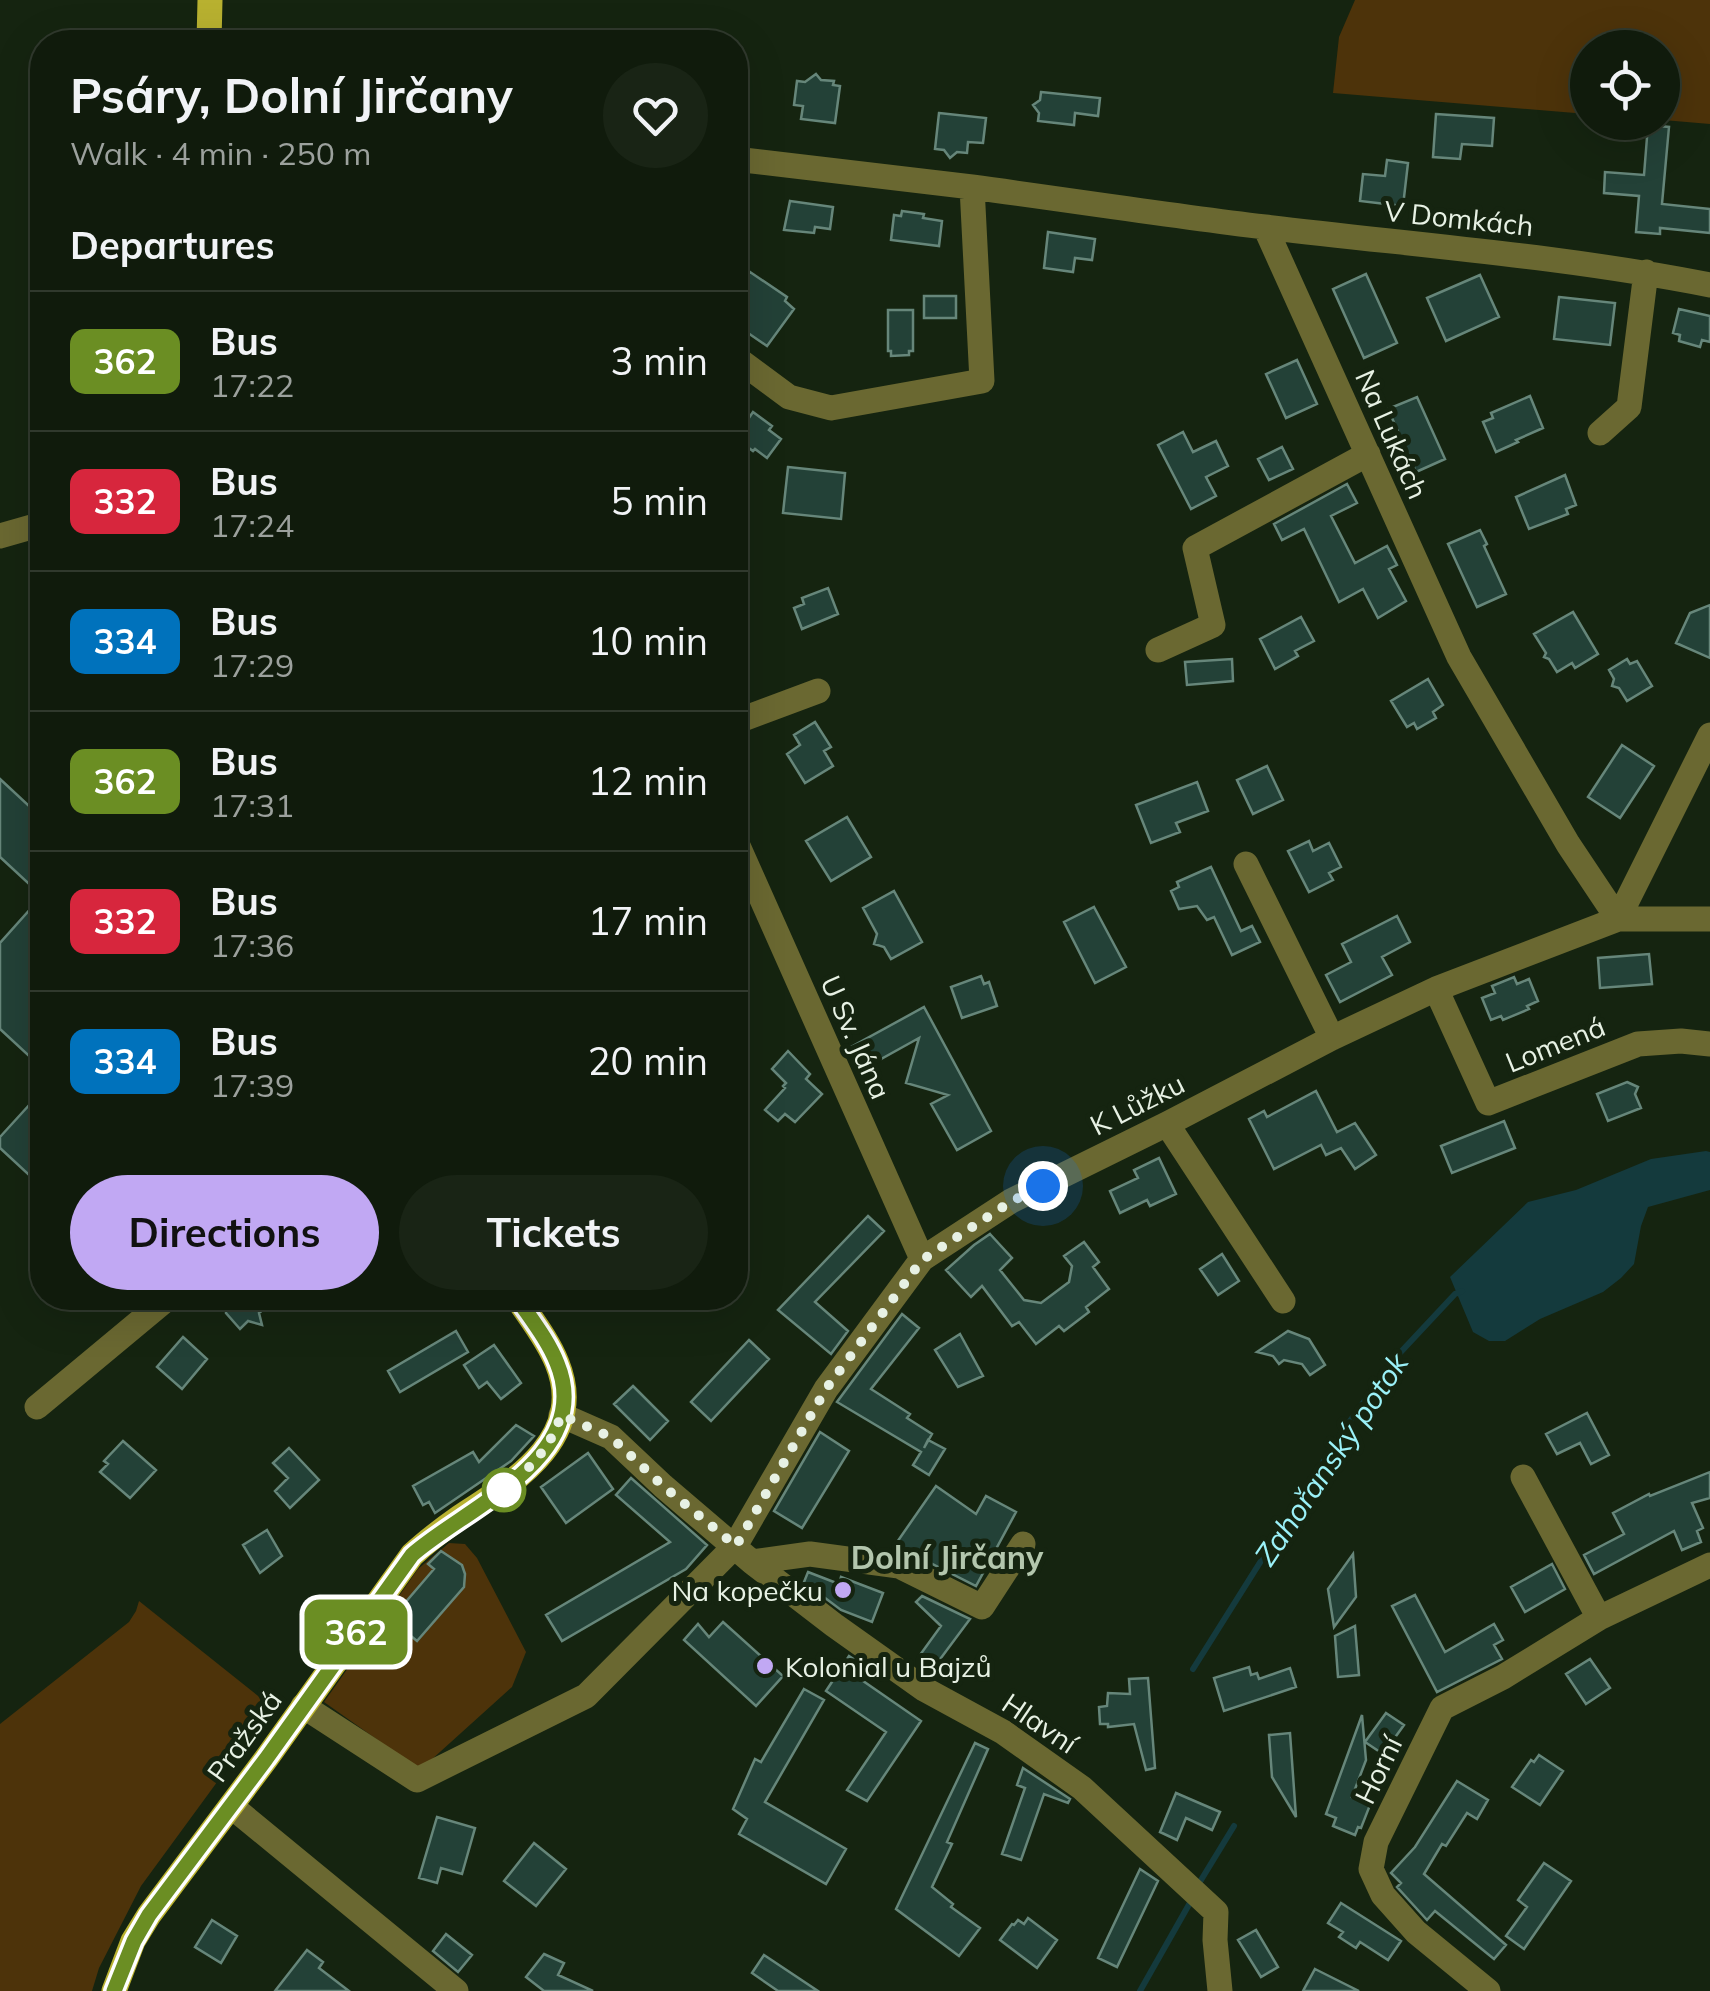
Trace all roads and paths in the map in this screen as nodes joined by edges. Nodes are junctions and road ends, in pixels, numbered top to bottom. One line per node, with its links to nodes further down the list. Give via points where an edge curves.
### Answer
1 (210, 0): 2 (main road)
2 (209, 30)
3 (748, 160): 4 (street)
4 (972, 186): 5 (street); 8 (street, via 982,382 831,408 789,396)
5 (1265, 227): 6 (street, V Domkách); 10 (street, Na Lukách)
6 (1646, 272): 7 (street, V Domkách); 9 (street, via 1630,407)
7 (1710, 284)
8 (748, 366)
9 (1600, 433)
10 (1368, 454): 13 (street, via 1195,548 1213,625); 19 (street, Na Lukách, via 1460,657)
11 (30, 527): 12 (street)
12 (0, 536)
13 (1158, 650)
14 (818, 691): 15 (street)
15 (748, 717)
16 (1710, 735): 19 (street)
17 (1246, 864): 22 (street)
18 (748, 868): 25 (street, U Sv. Jána)
19 (1618, 919): 20 (street, K Lůžku); 21 (street, K Lůžku)
20 (1710, 919)
21 (1436, 989): 22 (street, K Lůžku); 23 (street, Lomená, via 1488,1103 1638,1044)
22 (1332, 1038): 24 (street, K Lůžku)
23 (1710, 1044)
24 (1168, 1124): 25 (street, K Lůžku, via 1012,1201); 26 (street)
25 (922, 1260): 33 (street, K Lůžku, via 826,1389)
26 (1283, 1300)
27 (154, 1310): 29 (street)
28 (525, 1310): 30 (main road, via 559,1366)
29 (37, 1407)
30 (561, 1415): 33 (street, Hlavní, via 611,1437); 36 (main road, Pražská, via 530,1468 412,1555)
31 (1523, 1477): 35 (street)
32 (1023, 1544): 33 (street, via 982,1607 900,1566 810,1554)
33 (744, 1554): 36 (street, K Lůžku, via 586,1696 417,1780); 40 (street, Hlavní, via 924,1690 1003,1732 1082,1788 1216,1912)
34 (1710, 1564): 35 (street, Horní)
35 (1599, 1618): 41 (street, Horní, via 1442,1708 1376,1842 1371,1869 1383,1895 1416,1932)
36 (304, 1706): 37 (main road, Pražská)
37 (231, 1806): 38 (main road, Pražská, via 149,1915); 39 (street)
38 (114, 1991)
39 (456, 1991)
40 (1220, 1991)
41 (1488, 1991)

